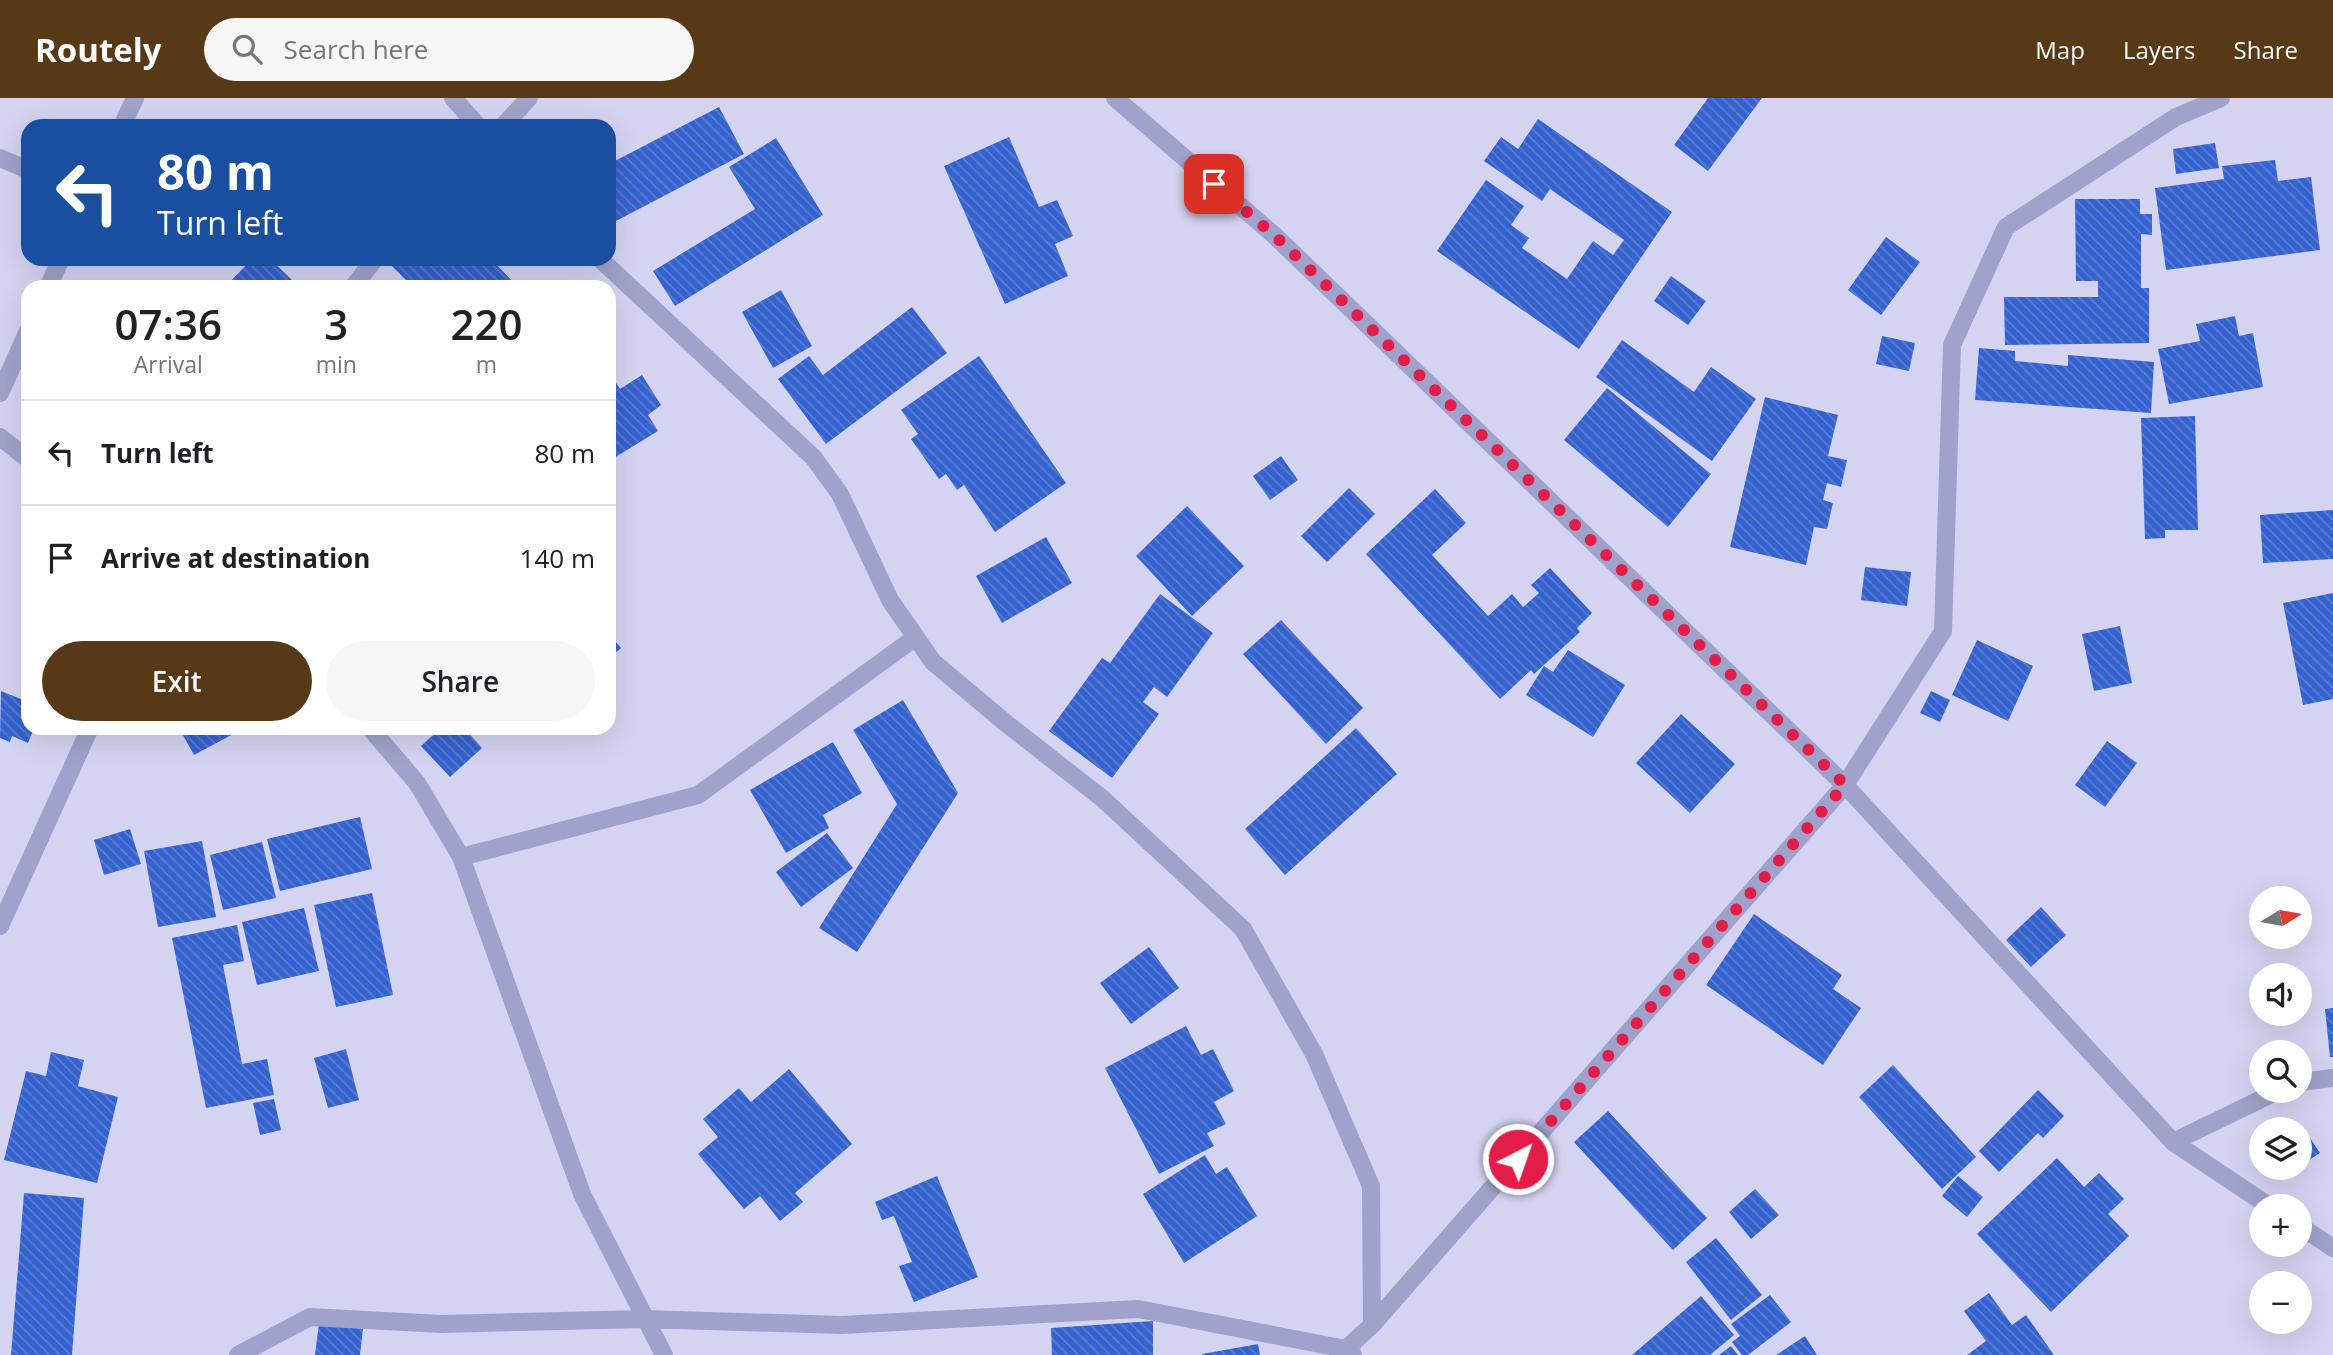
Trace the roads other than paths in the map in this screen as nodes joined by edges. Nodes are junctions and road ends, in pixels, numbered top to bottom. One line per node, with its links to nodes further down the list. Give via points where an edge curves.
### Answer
1 (135, 98): 6 (street)
2 (453, 98): 7 (street)
3 (529, 98): 8 (street)
4 (1115, 98): 21 (street, via 1274,235)
5 (2221, 98): 21 (street, via 2176,117 2006,227 1952,345 1943,631)
6 (125, 119)
7 (472, 119)
8 (510, 119)
9 (0, 158): 10 (street)
10 (21, 167)
11 (370, 266): 13 (street)
12 (608, 266): 18 (street, via 813,457 840,494 890,600)
13 (358, 280)
14 (21, 346): 15 (street)
15 (0, 393)
16 (0, 438): 17 (street)
17 (21, 454)
18 (916, 637): 22 (street, via 698,795); 32 (street, via 933,662 1103,799 1243,929 1314,1054 1371,1186)
19 (87, 735): 23 (street)
20 (376, 735): 22 (street, via 417,783)
21 (1845, 785): 27 (street); 32 (street)
22 (461, 857): 31 (street, via 582,1194)
23 (0, 926)
24 (2333, 1077): 25 (street)
25 (2312, 1080)
26 (2254, 1103): 27 (street)
27 (2174, 1142): 28 (street)
28 (2251, 1194)
29 (2312, 1234): 30 (street)
30 (2333, 1248)
31 (644, 1319): 33 (street, via 842,1325 1138,1308); 34 (street, via 442,1324 310,1317); 35 (street)
32 (1372, 1325): 33 (street)
33 (1350, 1352)
34 (238, 1355)
35 (664, 1355)

